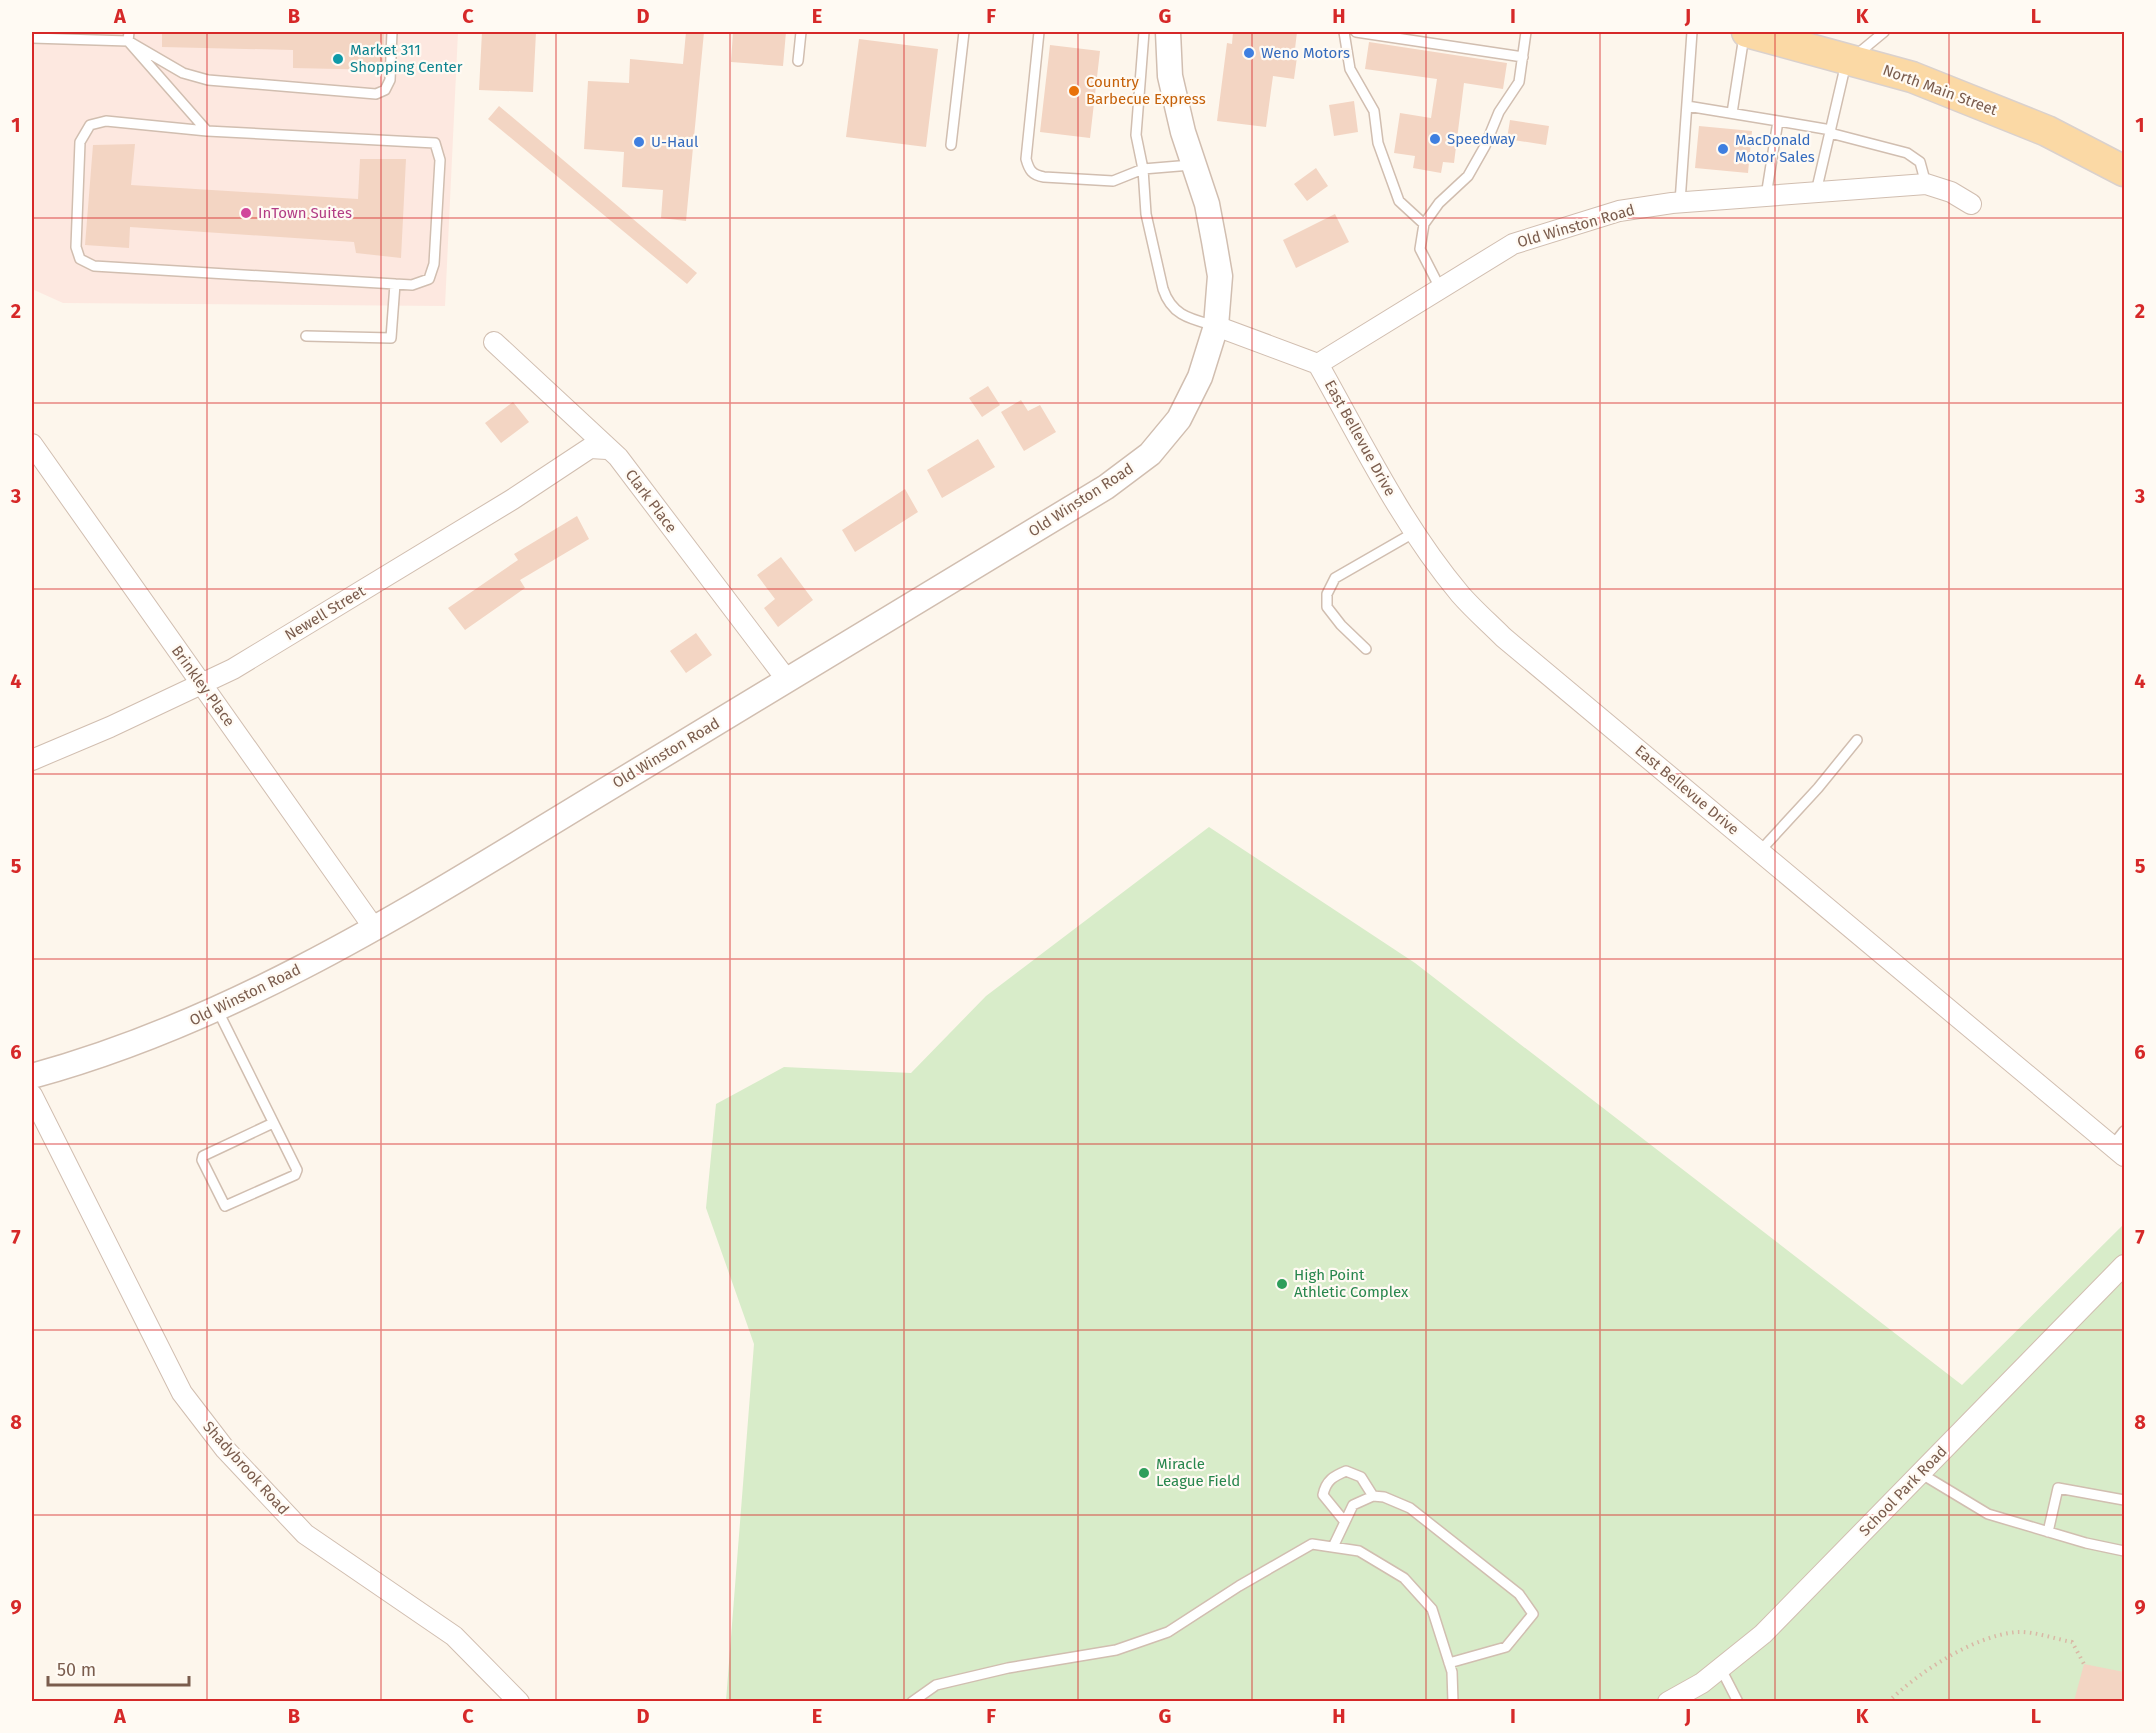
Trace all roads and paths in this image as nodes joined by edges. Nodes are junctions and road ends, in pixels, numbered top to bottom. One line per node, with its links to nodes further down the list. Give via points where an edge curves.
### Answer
1 (392, 32): 14 (lane, via 390,80 385,90 376,93 208,80 183,72)
2 (801, 32): 18 (lane)
3 (964, 32): 24 (lane)
4 (1039, 32): 26 (lane, via 1026,159 1029,170 1044,177 1113,181)
5 (1144, 32): 26 (lane, via 1136,135)
6 (1168, 32): 25 (street, Old Winston Road, via 1170,76)
7 (1344, 32): 33 (lane, via 1350,69 1374,111 1378,143 1399,201)
8 (1356, 32): 16 (lane)
9 (1526, 32): 16 (lane)
10 (1692, 32): 19 (lane)
11 (1746, 32): 13 (main road, North Main Street); 20 (lane)
12 (1884, 32): 17 (lane)
13 (1778, 35): 17 (main road, North Main Street)
14 (129, 36): 15 (lane); 22 (lane)
15 (32, 38)
16 (1523, 57): 33 (lane, via 1519,81 1468,176 1439,203)
17 (1850, 59): 23 (lane); 27 (main road, North Main Street, via 1912,77 2047,131)
18 (798, 61)
19 (1687, 106): 20 (lane); 31 (lane)
20 (1732, 113): 21 (lane)
21 (1778, 121): 23 (lane); 30 (lane)
22 (207, 130): 34 (lane, via 435,142 440,160 434,264 429,279 412,285); 34 (lane, via 106,121 90,125 80,142 76,247 80,259 94,266)
23 (1830, 131): 28 (lane, via 1907,153 1920,162); 29 (lane)
24 (951, 145)
25 (1194, 165): 26 (lane); 36 (street, Old Winston Road, via 1207,204 1220,276)
26 (1143, 169): 36 (lane, via 1146,214 1167,302 1184,317)
27 (2124, 171)
28 (1926, 184): 29 (street, Old Winston Road); 32 (street, Old Winston Road)
29 (1816, 192): 30 (street, Old Winston Road)
30 (1766, 196): 31 (street, Old Winston Road)
31 (1680, 202): 35 (street, Old Winston Road, via 1619,211 1513,244)
32 (1971, 204)
33 (1424, 224): 35 (lane, via 1420,249)
34 (395, 284): 37 (lane, via 391,338)
35 (1440, 288): 39 (street, Old Winston Road)
36 (1216, 326): 39 (street); 44 (street, Old Winston Road, via 1200,377 1179,419 1150,454 1106,487)
37 (306, 336)
38 (494, 342): 41 (street, Clark Place)
39 (1318, 364): 42 (street, East Bellevue Drive)
40 (32, 444): 45 (street, Brinkley Place)
41 (607, 449): 44 (street, Clark Place, via 618,457); 45 (street, Newell Street, via 590,448 253,657)
42 (1415, 532): 43 (lane, via 1335,578 1327,594 1328,607); 48 (street, East Bellevue Drive, via 1461,596 1503,636)
43 (1366, 649)
44 (787, 680): 49 (street, Old Winston Road)
45 (201, 683): 47 (street, Newell Street); 49 (street, Brinkley Place)
46 (1857, 740): 48 (lane)
47 (32, 760)
48 (1760, 851): 54 (street, East Bellevue Drive)
49 (374, 928): 50 (street, Old Winston Road)
50 (217, 1009): 51 (street, Old Winston Road, via 184,1025); 53 (lane)
51 (32, 1076)
52 (32, 1095): 66 (street, Shadybrook Road, via 182,1393 225,1449 306,1534 454,1636)
53 (273, 1123): 53 (lane, via 296,1175 225,1206 202,1156)
54 (2120, 1144)
55 (2124, 1265): 56 (street, School Park Road)
56 (1920, 1473): 60 (lane, via 1988,1514); 65 (street, School Park Road, via 1763,1634)
57 (1373, 1496): 59 (lane, via 1353,1505); 59 (lane, via 1361,1477 1346,1471 1332,1477 1324,1486 1323,1495); 63 (lane, via 1410,1508 1519,1594 1533,1614 1506,1647)
58 (2124, 1500): 60 (lane, via 2058,1488)
59 (1345, 1522): 61 (lane)
60 (2048, 1532): 62 (lane)
61 (1333, 1547): 63 (lane, via 1359,1551 1404,1578 1432,1609); 67 (lane, via 1312,1544 1168,1632 1116,1650 936,1685)
62 (2124, 1551)
63 (1449, 1663): 68 (lane)
64 (2084, 1664): 71 (path, via 2072,1642 2019,1632 2001,1635 1952,1654 1911,1679)
65 (1721, 1669): 69 (street, School Park Road); 70 (lane)
66 (519, 1701)
67 (912, 1701)
68 (1453, 1701)
69 (1668, 1701)
70 (1738, 1701)
71 (1888, 1701)

